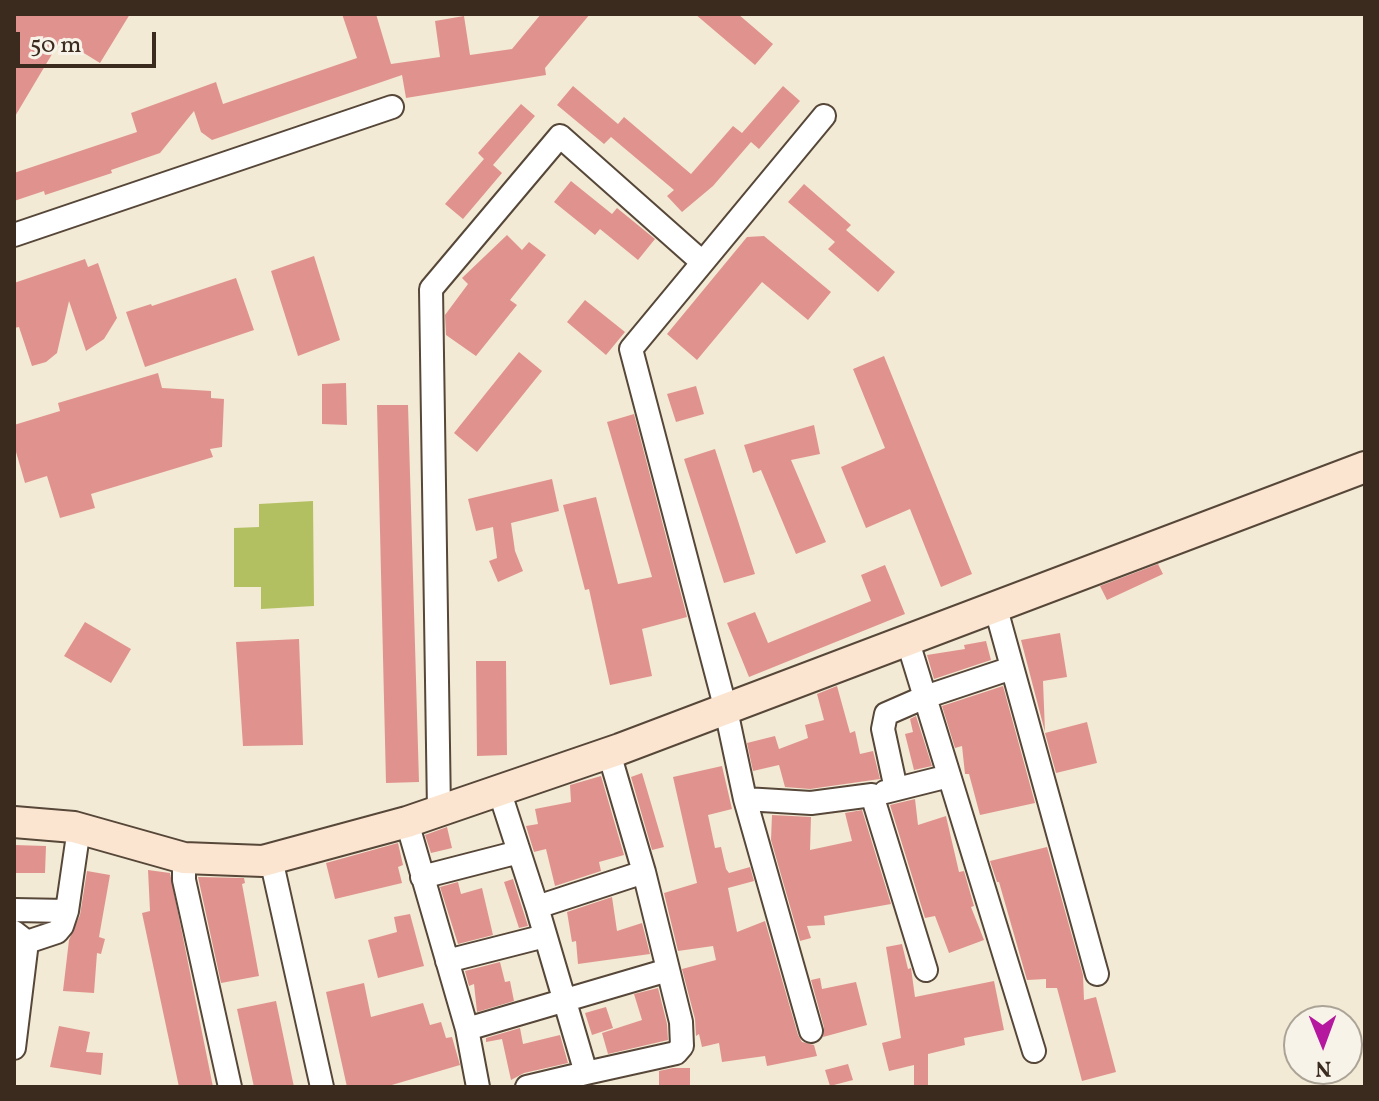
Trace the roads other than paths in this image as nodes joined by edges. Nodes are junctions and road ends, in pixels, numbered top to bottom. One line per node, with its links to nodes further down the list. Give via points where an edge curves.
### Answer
1 (392, 107): 3 (street)
2 (824, 116): 4 (street)
3 (14, 235)
4 (702, 262): 10 (street, via 631,349); 17 (street, via 560,136 431,289)
5 (1365, 467): 6 (main road)
6 (996, 609): 7 (main road); 8 (street)
7 (908, 642): 9 (street); 10 (main road)
8 (1012, 668): 9 (street); 34 (street)
9 (925, 697): 12 (street); 13 (street, via 886,714 884,720)
10 (726, 710): 11 (main road); 16 (street)
11 (609, 753): 14 (main road); 24 (street)
12 (949, 776): 13 (street); 39 (street)
13 (896, 789): 15 (street)
14 (499, 790): 17 (main road); 21 (street)
15 (872, 795): 16 (street, via 811,803); 33 (street)
16 (745, 799): 37 (street)
17 (439, 811): 19 (main road)
18 (14, 822): 20 (main road)
19 (407, 822): 23 (main road); 25 (street)
20 (79, 828): 22 (main road); 28 (street)
21 (519, 852): 25 (street); 26 (street)
22 (184, 858): 23 (main road); 41 (street, via 184,880)
23 (267, 860): 42 (street); 43 (street)
24 (644, 872): 26 (street); 32 (street)
25 (422, 877): 31 (street)
26 (537, 907): 29 (street)
27 (14, 910): 28 (street)
28 (67, 911): 30 (street, via 57,932)
29 (545, 936): 31 (street); 35 (street)
30 (20, 937): 38 (street)
31 (447, 961): 36 (street)
32 (668, 970): 35 (street); 40 (street, via 682,1046 676,1053)
33 (926, 970)
34 (1097, 974)
35 (564, 1002): 36 (street); 40 (street)
36 (467, 1029): 44 (street)
37 (811, 1031)
38 (14, 1048)
39 (1034, 1051)
40 (586, 1073): 45 (street)
41 (230, 1087)
42 (309, 1087)
43 (322, 1087)
44 (478, 1087)
45 (527, 1087)

